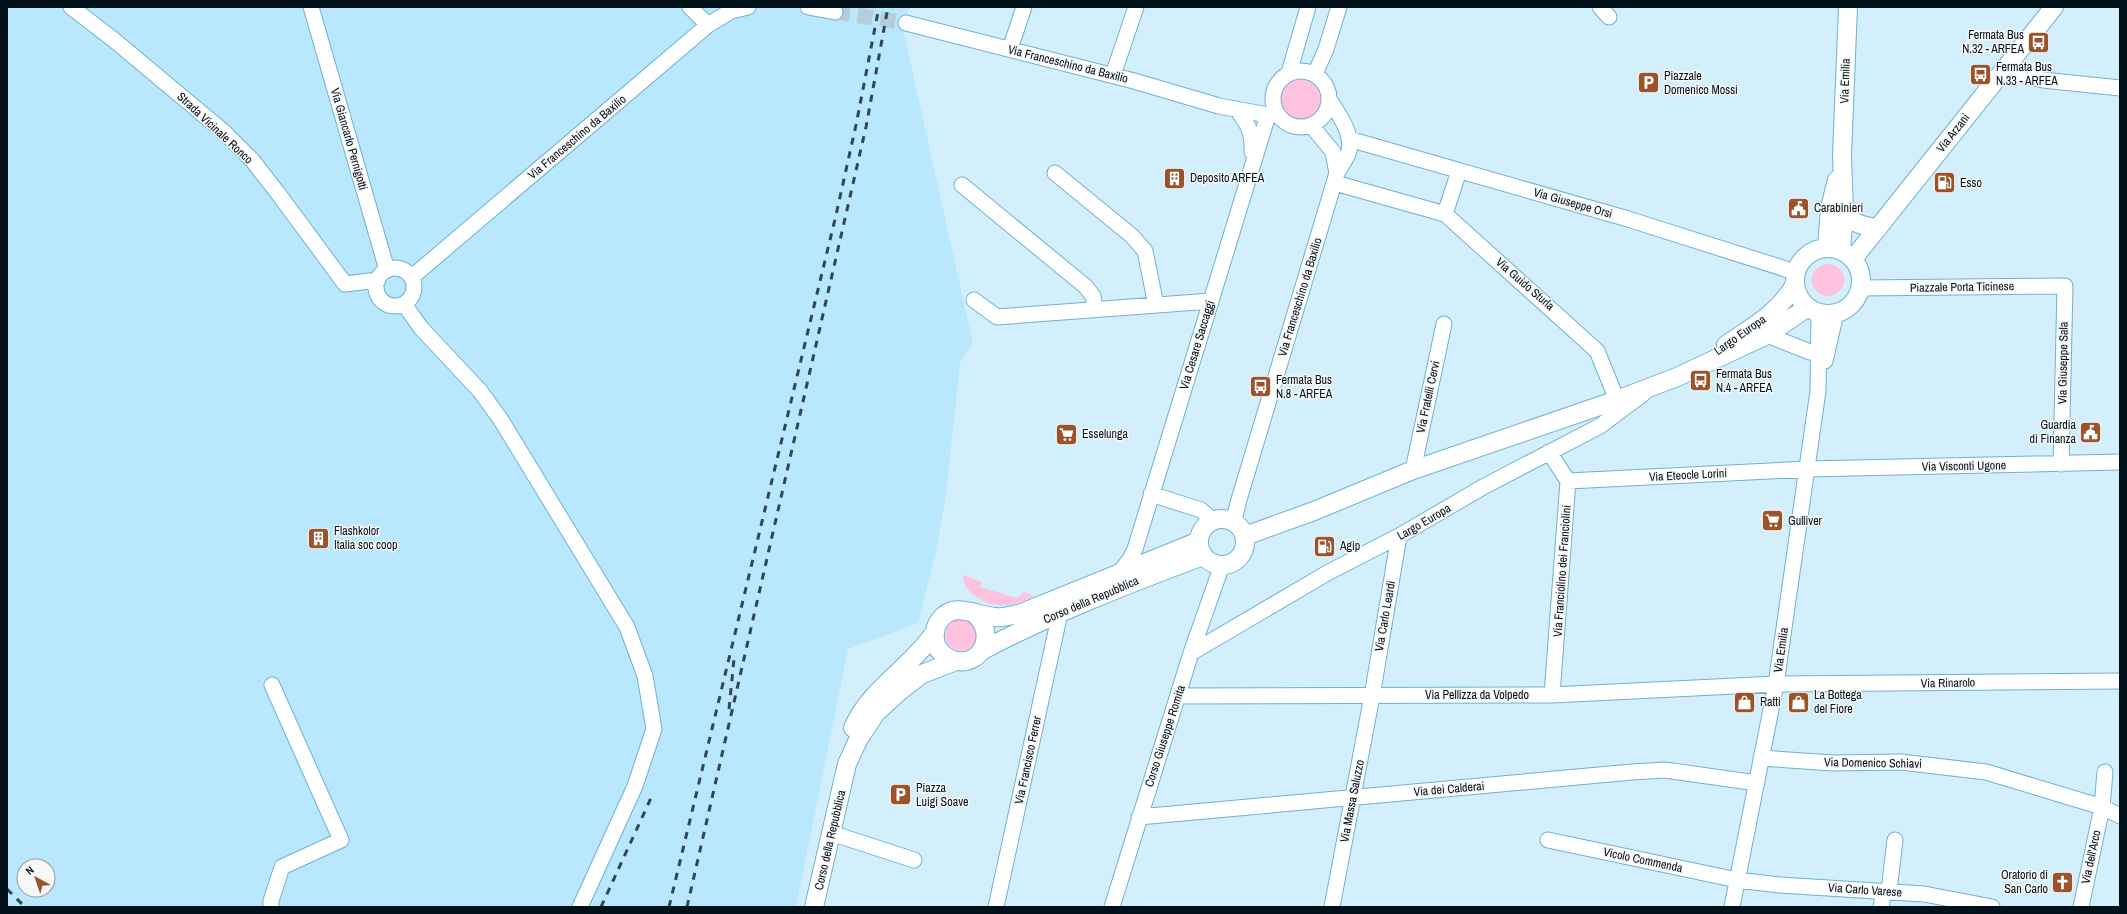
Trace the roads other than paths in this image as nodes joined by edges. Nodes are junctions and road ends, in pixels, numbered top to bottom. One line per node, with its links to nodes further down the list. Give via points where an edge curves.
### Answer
1 (70, 7): 36 (street, Strada Vicinale Ronco, via 114,40 218,127 252,160 346,284)
2 (311, 7): 36 (street, Via Giancarlo Pernigotti)
3 (690, 7): 14 (street)
4 (748, 7): 14 (street, Via Franceschino da Baxilio, via 731,12)
5 (808, 7): 12 (street)
6 (1024, 7): 15 (street)
7 (1136, 7): 19 (street)
8 (1308, 7): 17 (street)
9 (1339, 7): 18 (street)
10 (1848, 7): 26 (street, Via Emilia)
11 (2054, 7): 16 (street, Via Arzani)
12 (835, 12)
13 (906, 23): 15 (street, Via Franceschino da Baxilio)
14 (708, 25): 37 (street, Via Franceschino da Baxilio)
15 (1010, 49): 19 (street, Via Franceschino da Baxilio)
16 (2002, 70): 20 (street, via 2043,80); 34 (street, Via Arzani)
17 (1289, 73): 18 (street, via 1302,70); 23 (street, via 1282,78 1274,92)
18 (1315, 74): 21 (street, via 1326,85)
19 (1113, 75): 22 (street, Via Franceschino da Baxilio)
20 (2120, 88)
21 (1329, 99): 24 (street, via 1324,115); 25 (street, via 1341,118)
22 (1236, 109): 23 (street, Via Franceschino da Baxilio); 27 (street, via 1248,122 1252,133)
23 (1272, 114): 24 (street, via 1291,125); 27 (street, Via Cesare Saccaggi)
24 (1311, 125): 30 (street, Via Franceschino da Baxilio, via 1333,152)
25 (1349, 138): 28 (street, Via Giuseppe Orsi); 30 (street, via 1349,151)
26 (1842, 155): 32 (street, Via Emilia); 35 (street, Via Emilia, via 1830,208)
27 (1252, 165): 42 (street, Via Cesare Saccaggi)
28 (1459, 171): 33 (street); 38 (street, Via Giuseppe Orsi, via 1628,219)
29 (1055, 173): 44 (street, via 1132,236 1145,250)
30 (1336, 178): 33 (street); 62 (street, Via Franceschino da Baxilio)
31 (962, 185): 45 (street, via 1085,286 1093,296)
32 (1844, 212): 34 (street, via 1856,224); 35 (street, Via Emilia)
33 (1445, 214): 53 (street, Via Guido Sturla, via 1597,350)
34 (1878, 228): 35 (street, Via Arzani)
35 (1840, 252): 38 (street, via 1816,250 1806,255 1798,264); 40 (street, via 1858,268)
36 (382, 275): 37 (street, via 395,268); 43 (street, via 377,292 380,299 387,305)
37 (412, 277): 43 (street, via 414,291)
38 (1795, 278): 46 (street, via 1795,290 1800,300); 50 (street, Largo Europa, via 1780,305)
39 (2064, 286): 40 (street, Piazzale Porta Ticinese); 56 (street, Via Giuseppe Sala)
40 (1860, 288): 46 (street, via 1849,307)
41 (974, 300): 45 (street, via 997,317)
42 (1211, 301): 44 (street); 60 (street, Via Cesare Saccaggi)
43 (404, 304): 95 (street, via 421,328 480,391 501,420 627,627 645,676 654,729 635,786)
44 (1156, 305): 45 (street)
45 (1095, 309)
46 (1821, 311): 48 (street, Largo Europa); 49 (street, Via Emilia); 52 (street, Via Emilia)
47 (1444, 324): 58 (street, Via Fratelli Cervi)
48 (1767, 335): 49 (street); 50 (street, Largo Europa)
49 (1819, 353): 52 (street, Via Emilia)
50 (1677, 378): 51 (street, Largo Europa)
51 (1654, 386): 53 (street, Largo Europa); 54 (street, Largo Europa, via 1600,426)
52 (1818, 391): 57 (street, Via Emilia)
53 (1618, 400): 58 (street, Largo Europa)
54 (1549, 452): 59 (street); 64 (street, Largo Europa)
55 (2120, 462): 56 (street, Via Visconti Ugone)
56 (2061, 464): 57 (street, Via Visconti Ugone)
57 (1808, 469): 59 (street, Via Eteocle Lorini); 75 (street, Via Emilia)
58 (1413, 470): 63 (street, Largo Europa)
59 (1568, 481): 77 (street, Via Franciolino dei Franciolini)
60 (1151, 494): 61 (street, via 1202,510); 67 (street, Via Cesare Saccaggi, via 1135,549)
61 (1212, 520): 62 (street, via 1227,518); 65 (street, via 1202,529)
62 (1234, 521): 63 (street)
63 (1245, 536): 66 (street, via 1244,550 1240,556 1235,561)
64 (1399, 536): 72 (street, Largo Europa, via 1329,572); 79 (street, Via Carlo Leardi)
65 (1201, 549): 66 (street, via 1215,564); 67 (street, Corso della Repubblica); 69 (street, Corso della Repubblica, via 1139,580)
66 (1222, 565): 72 (street, Corso Giuseppe Romita)
67 (1120, 572): 68 (street, Corso della Repubblica, via 1019,614 995,617)
68 (972, 612): 70 (street, via 948,612 937,624); 71 (street, via 984,625 987,634)
69 (1060, 613): 71 (street, Corso della Repubblica); 97 (street, Via Francisco Ferrer)
70 (934, 633): 73 (street, via 937,648 948,659); 81 (street, Corso della Repubblica, via 923,649 883,686 860,716 853,730)
71 (981, 651): 73 (street, via 970,660)
72 (1191, 653): 78 (street, Corso Giuseppe Romita)
73 (956, 661): 81 (street, Corso della Repubblica, via 922,674 894,696 864,729 852,749)
74 (2120, 681): 75 (street, Via Rinarolo)
75 (1776, 684): 77 (street, Via Pellizza da Volpedo); 80 (street, Via Emilia)
76 (272, 685): 94 (street, via 341,840 282,867)
77 (1552, 695): 79 (street, Via Pellizza da Volpedo)
78 (1178, 696): 79 (street, Via Pellizza da Volpedo); 87 (street, Corso Giuseppe Romita)
79 (1372, 696): 84 (street, Via Massa Saluzzo)
80 (1761, 758): 83 (street, Via Emilia); 85 (street, Via Domenico Schiavi, via 1833,763 1901,762 1986,772)
81 (845, 772): 88 (street, Corso della Repubblica)
82 (2105, 772): 85 (street, Via dell'Arco)
83 (1757, 783): 84 (street, Via dei Calderai, via 1665,770); 92 (street, Via Emilia)
84 (1353, 798): 87 (street, Via dei Calderai); 99 (street, Via Massa Saluzzo)
85 (2102, 807): 86 (street, Via Domenico Schiavi); 103 (street, Via dell'Arco)
86 (2120, 816)
87 (1139, 817): 98 (street, Corso Giuseppe Romita)
88 (831, 833): 91 (street); 96 (street, Corso della Repubblica)
89 (1548, 840): 92 (street, Vicolo Commenda)
90 (1895, 840): 93 (street)
91 (914, 860)
92 (1737, 880): 93 (street, Via Carlo Varese); 100 (street, Via Emilia)
93 (1887, 891): 101 (street); 102 (street, Via Carlo Varese, via 1924,894)
94 (271, 907)
95 (580, 907)
96 (814, 907)
97 (996, 907)
98 (1112, 907)
99 (1332, 907)
100 (1732, 907)
101 (1881, 907)
102 (1992, 907)
103 (2081, 907)

